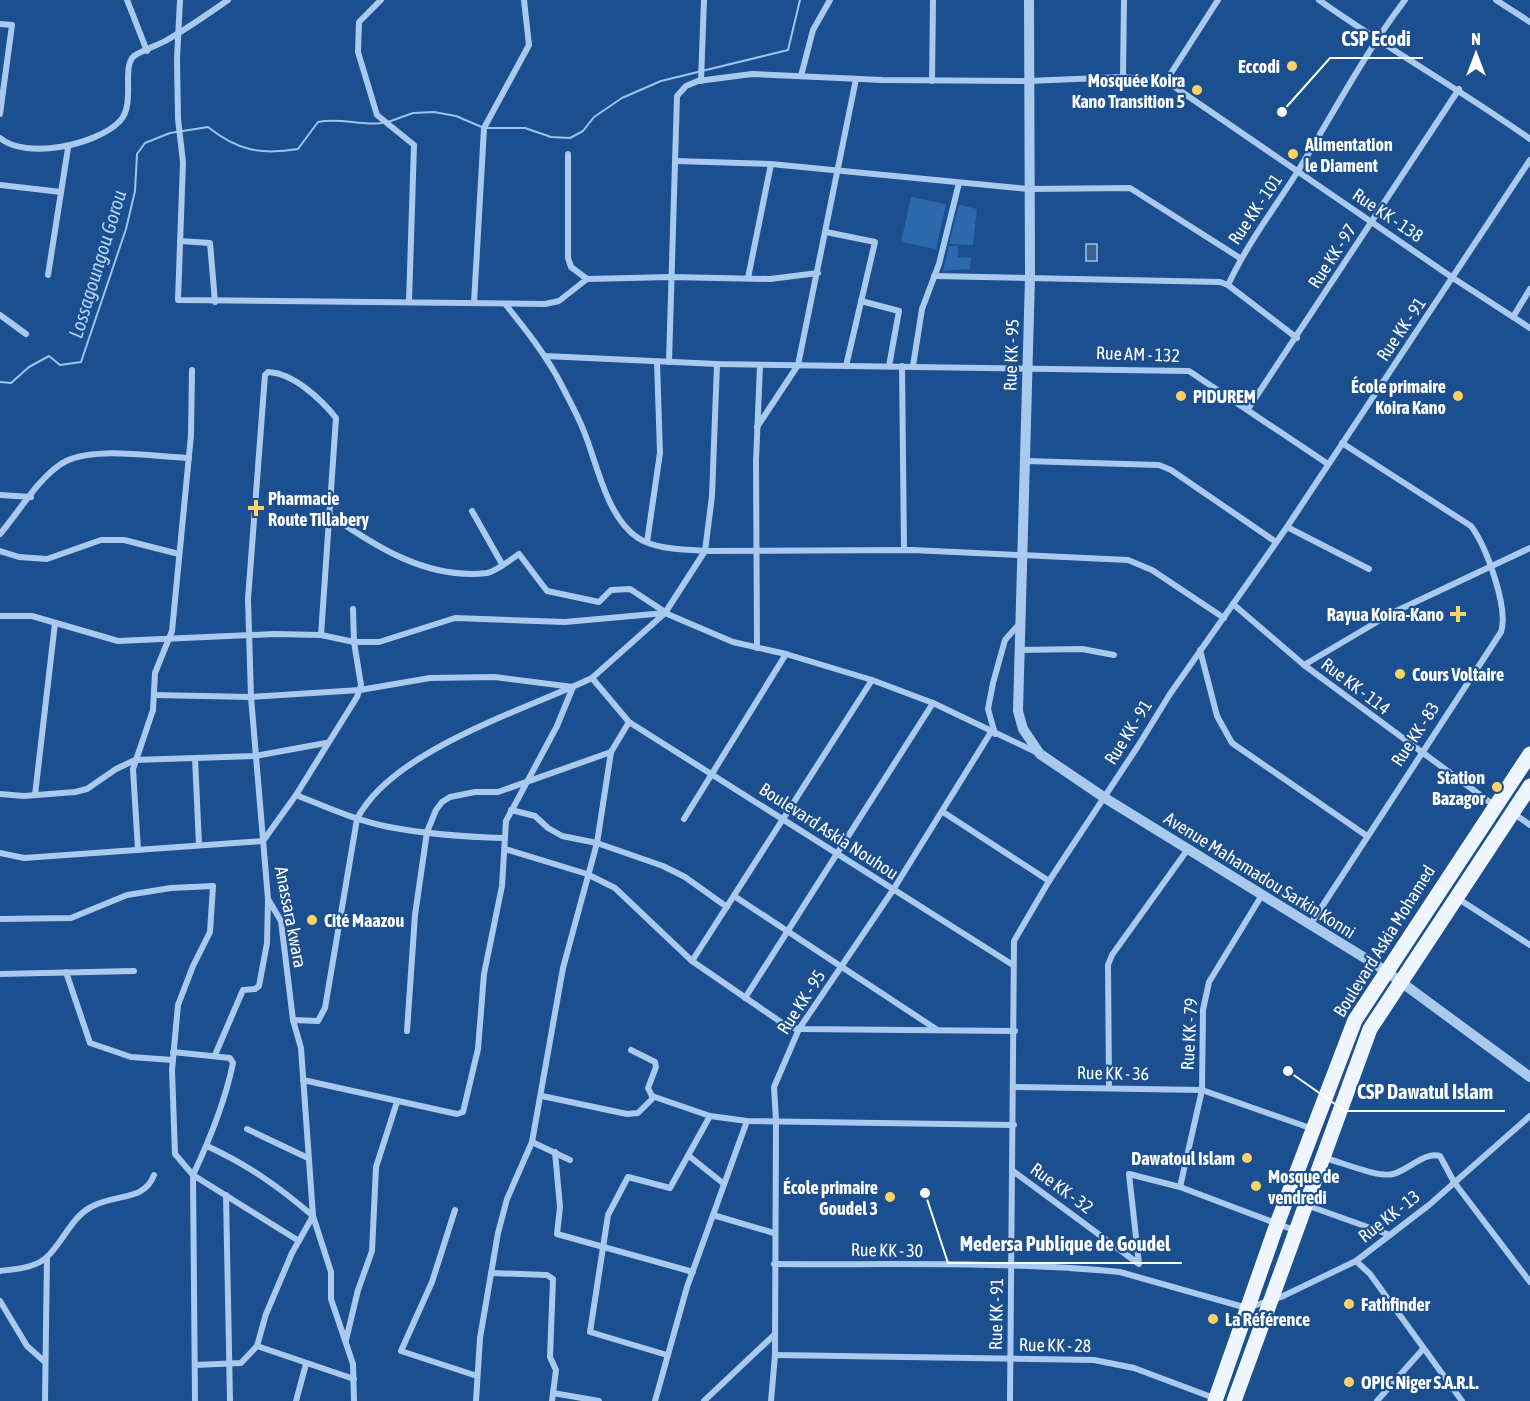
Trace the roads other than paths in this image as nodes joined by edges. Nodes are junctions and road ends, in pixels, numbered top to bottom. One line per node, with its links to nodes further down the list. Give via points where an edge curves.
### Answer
1 (127, 0): 19 (street)
2 (180, 0): 17 (street)
3 (228, 0): 17 (street)
4 (381, 0): 58 (street, via 359,22 358,52 377,115 414,145)
5 (524, 0): 59 (street, via 529,45 484,128)
6 (704, 0): 23 (street)
7 (830, 0): 20 (street, via 813,30)
8 (933, 0): 24 (street)
9 (1029, 0): 25 (street, Rue KK - 95)
10 (1124, 0): 21 (street)
11 (1218, 0): 26 (street)
12 (1319, 0): 18 (street)
13 (1405, 0): 18 (street, Rue KK - 101)
14 (1496, 0): 15 (street)
15 (1530, 22)
16 (0, 24): 28 (street, via 12,25)
17 (176, 34): 19 (street); 44 (street, via 178,119 183,152)
18 (1375, 40): 27 (street); 37 (street, Rue KK - 101)
19 (147, 51): 31 (street, via 133,57 129,64 128,107 119,121 91,140)
20 (801, 76): 22 (street, Rue KK - 138); 23 (street, Rue KK - 138, via 752,74)
21 (1123, 77): 25 (street, Rue KK - 138); 26 (street, Rue KK - 138)
22 (856, 79): 24 (street, Rue KK - 138); 36 (street)
23 (701, 81): 34 (street, via 686,86 676,96)
24 (932, 81): 25 (street, Rue KK - 138)
25 (1028, 81): 40 (street, Rue KK - 95)
26 (1166, 81): 37 (street, Rue KK - 138)
27 (1459, 89): 30 (street); 42 (street, Rue KK - 97)
28 (0, 114)
29 (0, 138): 31 (street, via 28,146)
30 (1530, 138)
31 (68, 148): 41 (street)
32 (568, 154): 53 (street, via 568,258 571,267)
33 (1530, 160): 52 (street, Rue KK - 91)
34 (676, 161): 35 (street); 49 (street)
35 (771, 164): 36 (street); 51 (street)
36 (838, 170): 38 (street); 43 (street)
37 (1297, 172): 42 (street, Rue KK - 138); 45 (street, Rue KK - 101)
38 (959, 183): 40 (street); 48 (street)
39 (0, 185): 41 (street)
40 (1028, 189): 45 (street, via 1130,188); 50 (street, Rue KK - 95)
41 (61, 192): 47 (street)
42 (1372, 223): 52 (street, Rue KK - 138); 65 (street, Rue KK - 97)
43 (826, 232): 46 (street); 56 (street, via 875,242)
44 (180, 241): 57 (street, via 210,243); 57 (street, via 178,300)
45 (1240, 258): 54 (street, Rue KK - 101)
46 (818, 273): 51 (street); 71 (street)
47 (48, 275)
48 (934, 276): 50 (street); 75 (street, via 917,330)
49 (670, 277): 51 (street); 53 (street); 68 (street)
50 (1030, 277): 54 (street, via 1212,281); 76 (street, Rue KK - 95)
51 (747, 278)
52 (1453, 278): 62 (street, Rue KK - 138); 80 (street, Rue KK - 91)
53 (586, 279): 60 (street, via 559,301)
54 (1228, 285): 65 (street)
55 (1530, 289): 62 (street)
56 (861, 301): 72 (street); 73 (street, via 898,311)
57 (215, 302): 58 (street)
58 (409, 302): 59 (street)
59 (474, 303): 60 (street)
60 (506, 304): 66 (street)
61 (0, 315): 64 (street)
62 (1513, 316): 63 (street, Rue KK - 138)
63 (1530, 328)
64 (26, 334)
65 (1297, 338): 78 (street, Rue KK - 97)
66 (545, 356): 67 (street, Rue AM - 132); 90 (street, via 583,428 595,466 620,517)
67 (657, 362): 68 (street, Rue AM - 132); 90 (street, via 660,453)
68 (669, 362): 69 (street, Rue AM - 132)
69 (717, 364): 70 (street, Rue AM - 132); 95 (street, via 712,496)
70 (760, 365): 71 (street, Rue AM - 132); 79 (street)
71 (798, 365): 72 (street, Rue AM - 132); 79 (street)
72 (846, 366): 73 (street, Rue AM - 132)
73 (889, 366): 74 (street, Rue AM - 132)
74 (902, 366): 75 (street, Rue AM - 132); 93 (street)
75 (913, 366): 76 (street, Rue AM - 132)
76 (1026, 367): 78 (street, Rue AM - 132, via 1189,371); 82 (street, Rue KK - 95)
77 (192, 370): 81 (street)
78 (1248, 409): 83 (street, Rue AM - 132)
79 (757, 427): 96 (street)
80 (1342, 443): 83 (street, Rue KK - 91); 100 (street, Rue KK - 83, via 1471,526)
81 (189, 458): 85 (street, via 80,455 59,465); 97 (street)
82 (1025, 461): 91 (street, via 1159,465); 98 (street, Rue KK - 95)
83 (1328, 464): 88 (street, Rue KK - 91)
84 (0, 495): 85 (street)
85 (31, 497): 89 (street)
86 (472, 511): 99 (street)
87 (330, 515): 99 (street, via 379,548 435,570 489,573); 109 (street); 110 (street, Anassara kwara, via 336,418 291,380 268,372)
88 (1287, 527): 91 (street, Rue KK - 91); 101 (street)
89 (0, 534)
90 (647, 542): 95 (street)
91 (1276, 542): 102 (street, Rue KK - 91)
92 (1530, 548): 100 (street)
93 (904, 550): 96 (street); 98 (street)
94 (0, 551): 97 (street, via 47,559 101,540 124,540)
95 (705, 551): 96 (street); 104 (street)
96 (756, 552): 113 (street)
97 (179, 554): 111 (street)
98 (1024, 556): 106 (street, via 1128,560 1152,570); 108 (street, Rue KK - 95)
99 (502, 564): 104 (street, via 519,554 547,591 599,602 611,590 630,589)
100 (1490, 566): 118 (street, via 1392,613); 131 (street, Rue KK - 83, via 1503,610 1501,632)
101 (1369, 569)
102 (1233, 604): 106 (street, Rue KK - 91); 118 (street, Rue KK - 114)
103 (353, 609): 112 (street)
104 (665, 613): 112 (street, via 565,622 455,618 379,642); 113 (street); 119 (street)
105 (0, 616): 107 (street, via 32,616)
106 (1224, 618): 115 (street, Rue KK - 91)
107 (55, 623): 111 (street, via 118,641); 141 (street)
108 (1021, 623): 114 (street, Rue KK - 95); 128 (street, via 1005,640 993,683 988,709)
109 (321, 635): 110 (street); 112 (street)
110 (248, 636): 111 (street); 124 (street, Anassara kwara)
111 (171, 641): 123 (street, via 155,673)
112 (354, 642): 122 (street)
113 (757, 648): 116 (street)
114 (1019, 650): 117 (street, via 1082,649); 126 (street, Rue KK - 95)
115 (1200, 650): 143 (street, Rue KK - 91); 153 (street, via 1217,716 1232,743)
116 (786, 654): 120 (street); 137 (street)
117 (1114, 655)
118 (1304, 665): 131 (street, Rue KK - 114)
119 (592, 678): 121 (street); 127 (street, Boulevard Askia Nouhou)
120 (872, 680): 125 (street); 150 (street)
121 (573, 687): 122 (street, via 484,677 430,678); 138 (street); 148 (street, via 527,704 420,760 375,794)
122 (360, 690): 124 (street); 129 (street)
123 (154, 695): 124 (street); 136 (street, via 149,723)
124 (251, 697): 134 (street, Anassara kwara)
125 (933, 703): 128 (street); 162 (street)
126 (1018, 711): 132 (street, Avenue Mahamadou Sarkin Konni, via 1023,729)
127 (629, 722): 130 (street); 137 (street, Boulevard Askia Nouhou)
128 (993, 733): 132 (street); 147 (street, Rue KK - 95)
129 (326, 744): 134 (street); 142 (street)
130 (611, 752): 138 (street); 156 (street)
131 (1421, 753): 144 (street, Rue KK - 114); 153 (street, Rue KK - 83)
132 (1040, 754): 143 (street, Avenue Mahamadou Sarkin Konni)
133 (1530, 754): 144 (main road, Boulevard Askia Mohamed)
134 (255, 756): 135 (street); 155 (street, Anassara kwara)
135 (195, 759): 136 (street); 157 (street)
136 (135, 760): 141 (street, via 87,789); 160 (street)
137 (713, 773): 149 (street); 150 (street, Boulevard Askia Nouhou)
138 (527, 781): 145 (street); 152 (street, via 498,792 475,792 442,802)
139 (1530, 786): 146 (main road, Boulevard Askia Mohamed)
140 (0, 794): 141 (street)
141 (35, 795)
142 (296, 795): 148 (street); 155 (street)
143 (1105, 798): 159 (street, Avenue Mahamadou Sarkin Konni); 164 (street, Rue KK - 91)
144 (1495, 807): 179 (main road, Boulevard Askia Mohamed)
145 (512, 810): 154 (street); 156 (street, via 535,816 562,836)
146 (1513, 812): 151 (street); 168 (main road, Boulevard Askia Mohamed)
147 (943, 813): 164 (street); 165 (street, Rue KK - 95)
148 (357, 819): 152 (street); 184 (street, via 325,1008 318,1021)
149 (684, 819)
150 (784, 821): 162 (street, Boulevard Askia Nouhou); 167 (street)
151 (1530, 825)
152 (427, 832): 154 (street); 187 (street, via 415,915)
153 (1367, 836): 172 (street, Rue KK - 83)
154 (504, 838): 158 (street)
155 (263, 841): 157 (street); 169 (street, Anassara kwara)
156 (597, 843): 163 (street); 170 (street, via 685,877)
157 (199, 846): 160 (street)
158 (505, 849): 163 (street); 201 (street, via 502,886 484,974 478,1049 465,1109 457,1114)
159 (1188, 849): 166 (street, Avenue Mahamadou Sarkin Konni); 197 (street, via 1108,964)
160 (138, 850): 161 (street, via 24,858)
161 (0, 853)
162 (835, 855): 165 (street, Boulevard Askia Nouhou); 173 (street)
163 (587, 874): 175 (street, via 622,893); 199 (street, via 563,968)
164 (1049, 881): 176 (street, Rue KK - 91, via 1014,941)
165 (894, 890): 176 (street, Boulevard Askia Nouhou); 177 (street, Rue KK - 95)
166 (1262, 895): 172 (street, Avenue Mahamadou Sarkin Konni); 198 (street, Rue KK - 79, via 1209,982 1203,1010)
167 (734, 896): 170 (street); 173 (street)
168 (1456, 898): 174 (street); 182 (main road, Boulevard Askia Mohamed)
169 (268, 899): 184 (street, Anassara kwara, via 280,921); 191 (street, via 267,943 259,986 243,990)
170 (727, 907): 175 (street)
171 (0, 919): 190 (street, via 71,918 127,895 180,886 213,886 210,932 179,1000)
172 (1309, 926): 179 (street, Avenue Mahamadou Sarkin Konni)
173 (787, 932): 177 (street); 183 (street)
174 (1530, 945)
175 (692, 961): 183 (street)
176 (1012, 965): 188 (street, Rue KK - 91)
177 (843, 967): 185 (street, Rue KK - 95); 186 (street)
178 (134, 971): 180 (street)
179 (1386, 971): 182 (street, Avenue Mahamadou Sarkin Konni); 208 (main road, Boulevard Askia Mohamed, via 1355,1020)
180 (66, 972): 181 (street); 192 (street, via 90,1043 131,1057)
181 (0, 974)
182 (1400, 981): 193 (street, Avenue Mahamadou Sarkin Konni); 213 (main road, Boulevard Askia Mohamed, via 1370,1029)
183 (745, 998): 185 (street, via 778,1021)
184 (293, 1020): 195 (street, Anassara kwara, via 301,1048)
185 (799, 1029): 186 (street); 204 (street, Rue KK - 95, via 774,1087)
186 (937, 1029): 188 (street)
187 (408, 1031)
188 (1015, 1031): 196 (street, Rue KK - 91)
189 (631, 1050): 200 (street, via 655,1062 648,1088)
190 (173, 1052): 191 (street); 192 (street)
191 (215, 1055): 210 (street, via 230,1058 233,1063 229,1086)
192 (173, 1060): 218 (street, via 175,1154)
193 (1525, 1069): 194 (street, Avenue Mahamadou Sarkin Konni)
194 (1530, 1077)
195 (303, 1080): 201 (street); 214 (street, Anassara kwara)
196 (1014, 1087): 197 (street, Rue KK - 36); 206 (street, Rue KK - 91)
197 (1109, 1087): 198 (street, Rue KK - 36)
198 (1202, 1090): 208 (street, Rue KK - 36); 221 (street, Rue KK - 79)
199 (542, 1096): 200 (street, via 627,1114 638,1113); 209 (street)
200 (654, 1097): 202 (street)
201 (397, 1102): 245 (street, via 376,1167 372,1251)
202 (710, 1116): 205 (street); 212 (street)
203 (1530, 1116): 219 (street, Rue KK - 13)
204 (776, 1120): 205 (street); 206 (street); 229 (street, Rue KK - 95)
205 (747, 1121): 220 (street)
206 (1014, 1125): 216 (street, Rue KK - 91)
207 (247, 1129): 214 (street)
208 (1314, 1129): 227 (main road, Boulevard Askia Mohamed)
209 (532, 1142): 211 (street); 239 (street, via 507,1199)
210 (207, 1146): 218 (street); 226 (street, via 244,1163)
211 (555, 1152): 215 (street); 232 (street, via 560,1207 557,1234)
212 (689, 1156): 220 (street); 232 (street, via 670,1188 630,1176 625,1178 609,1211)
213 (1322, 1157): 219 (street, via 1384,1175 1432,1155 1443,1160); 223 (main road, Boulevard Askia Mohamed)
214 (308, 1158): 226 (street, Anassara kwara)
215 (570, 1160)
216 (1013, 1171): 221 (street, Rue KK - 32, via 1139,1264 1129,1173); 236 (street, Rue KK - 91)
217 (154, 1175): 233 (street, via 150,1187 140,1193 108,1199 89,1208 72,1223)
218 (193, 1175): 222 (street); 253 (street)
219 (1454, 1182): 230 (street, Rue KK - 13); 240 (street)
220 (724, 1184): 225 (street)
221 (1180, 1187): 227 (street, Rue KK - 32)
222 (226, 1195): 231 (street); 254 (street)
223 (1305, 1204): 228 (main road, Boulevard Askia Mohamed); 230 (street)
224 (455, 1210): 255 (street, via 432,1282 401,1351)
225 (713, 1215): 229 (street); 238 (street)
226 (313, 1216): 231 (street); 245 (street, Anassara kwara, via 331,1272 331,1299)
227 (1277, 1224): 228 (street, Rue KK - 32); 243 (main road, Boulevard Askia Mohamed)
228 (1295, 1230): 242 (main road, Boulevard Askia Mohamed)
229 (774, 1233): 235 (street, Rue KK - 95)
230 (1390, 1235): 234 (street, Rue KK - 13)
231 (299, 1241): 246 (street)
232 (603, 1245): 238 (street); 248 (street, via 590,1332)
233 (47, 1257): 237 (street, via 26,1267); 251 (street)
234 (1356, 1261): 242 (street, Rue KK - 13); 247 (street, via 1370,1274)
235 (774, 1264): 236 (street, Rue KK - 30); 244 (street, Rue KK - 95)
236 (1012, 1266): 243 (street, Rue KK - 30, via 1120,1272); 250 (street, Rue KK - 91)
237 (0, 1271)
238 (693, 1272): 248 (street)
239 (491, 1273): 255 (street); 257 (street, via 547,1275 553,1279)
240 (1530, 1282)
241 (0, 1301): 251 (street, via 27,1346)
242 (1269, 1302): 243 (street, Rue KK - 13); 271 (main road, Boulevard Askia Mohamed)
243 (1247, 1308): 258 (main road, Boulevard Askia Mohamed)
244 (774, 1335): 249 (street, Rue KK - 95); 268 (street)
245 (346, 1341): 256 (street, Anassara kwara)
246 (256, 1346): 252 (street); 254 (street, via 244,1361)
247 (1423, 1349): 272 (street); 273 (street)
248 (667, 1355): 267 (street)
249 (775, 1355): 250 (street, Rue KK - 28); 269 (street, Rue KK - 95)
250 (1011, 1359): 258 (street, Rue KK - 28, via 1109,1362); 270 (street, Rue KK - 91)
251 (45, 1362): 259 (street)
252 (306, 1364): 256 (street); 262 (street)
253 (195, 1365): 254 (street); 260 (street)
254 (230, 1365): 261 (street)
255 (477, 1376): 264 (street)
256 (354, 1379): 263 (street, Anassara kwara)
257 (553, 1393): 265 (street); 266 (street)
258 (1217, 1400)
259 (45, 1401)
260 (195, 1401)
261 (230, 1401)
262 (296, 1401)
263 (354, 1401)
264 (476, 1401)
265 (552, 1401)
266 (599, 1401)
267 (655, 1401)
268 (704, 1401)
269 (771, 1401)
270 (1010, 1401)
271 (1234, 1401)
272 (1377, 1401)
273 (1462, 1401)

